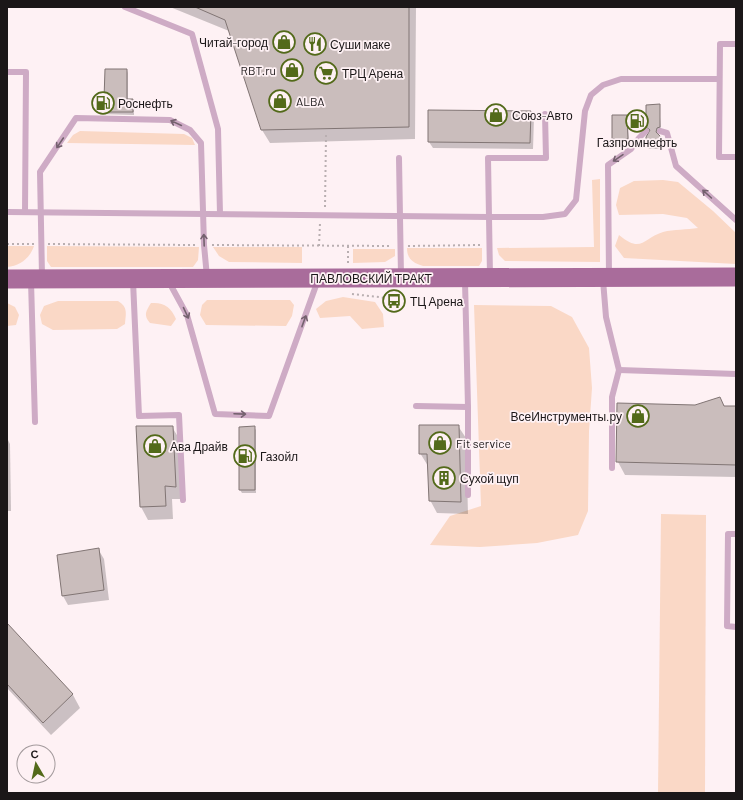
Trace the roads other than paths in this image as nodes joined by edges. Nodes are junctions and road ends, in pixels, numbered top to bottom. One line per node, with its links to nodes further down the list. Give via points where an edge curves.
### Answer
1 (125, 7): 14 (lane, via 192,34 218,129)
2 (736, 44): 4 (lane, via 720,44)
3 (7, 72): 11 (lane, via 26,72)
4 (719, 80): 8 (lane, via 719,157); 16 (lane, via 621,79 603,85 591,95 585,111 576,200 565,214 543,217)
5 (545, 114): 16 (lane, via 546,158 488,158)
6 (646, 131): 21 (lane, one-way to 21, via 631,149 608,165)
7 (660, 131): 17 (lane, one-way to 7, via 676,166 667,133)
8 (736, 157)
9 (399, 158): 15 (lane)
10 (7, 212): 11 (lane)
11 (25, 212): 12 (lane)
12 (41, 212): 13 (lane); 13 (lane, one-way to 12, via 201,143 190,130 170,120 76,118 40,172); 25 (lane)
13 (204, 214): 14 (lane); 28 (lane, one-way to 13)
14 (220, 214): 15 (lane)
15 (400, 216): 16 (lane); 18 (lane)
16 (489, 217): 20 (lane)
17 (736, 220)
18 (401, 277): 19 (main road, ПАВЛОВСКИЙ ТРАКТ); 23 (main road, ПАВЛОВСКИЙ ТРАКТ)
19 (465, 277): 20 (main road, ПАВЛОВСКИЙ ТРАКТ); 32 (lane)
20 (490, 277): 21 (main road, ПАВЛОВСКИЙ ТРАКТ)
21 (606, 277): 22 (main road, ПАВЛОВСКИЙ ТРАКТ); 29 (lane, via 606,317)
22 (736, 277)
23 (319, 278): 27 (lane, one-way to 23, via 187,315 215,414 269,416); 28 (main road, ПАВЛОВСКИЙ ТРАКТ)
24 (7, 279): 25 (main road, ПАВЛОВСКИЙ ТРАКТ)
25 (37, 279): 26 (main road, ПАВЛОВСКИЙ ТРАКТ); 33 (lane)
26 (133, 279): 27 (main road, ПАВЛОВСКИЙ ТРАКТ); 36 (lane, via 139,416 179,415)
27 (167, 279): 28 (main road, ПАВЛОВСКИЙ ТРАКТ)
28 (208, 279)
29 (619, 370): 30 (lane); 34 (lane, via 612,397)
30 (736, 374)
31 (416, 406): 32 (lane)
32 (468, 407): 35 (lane)
33 (35, 422)
34 (612, 468)
35 (468, 495)
36 (183, 500)
37 (736, 534): 38 (lane, via 728,534 727,626)
38 (736, 627)

